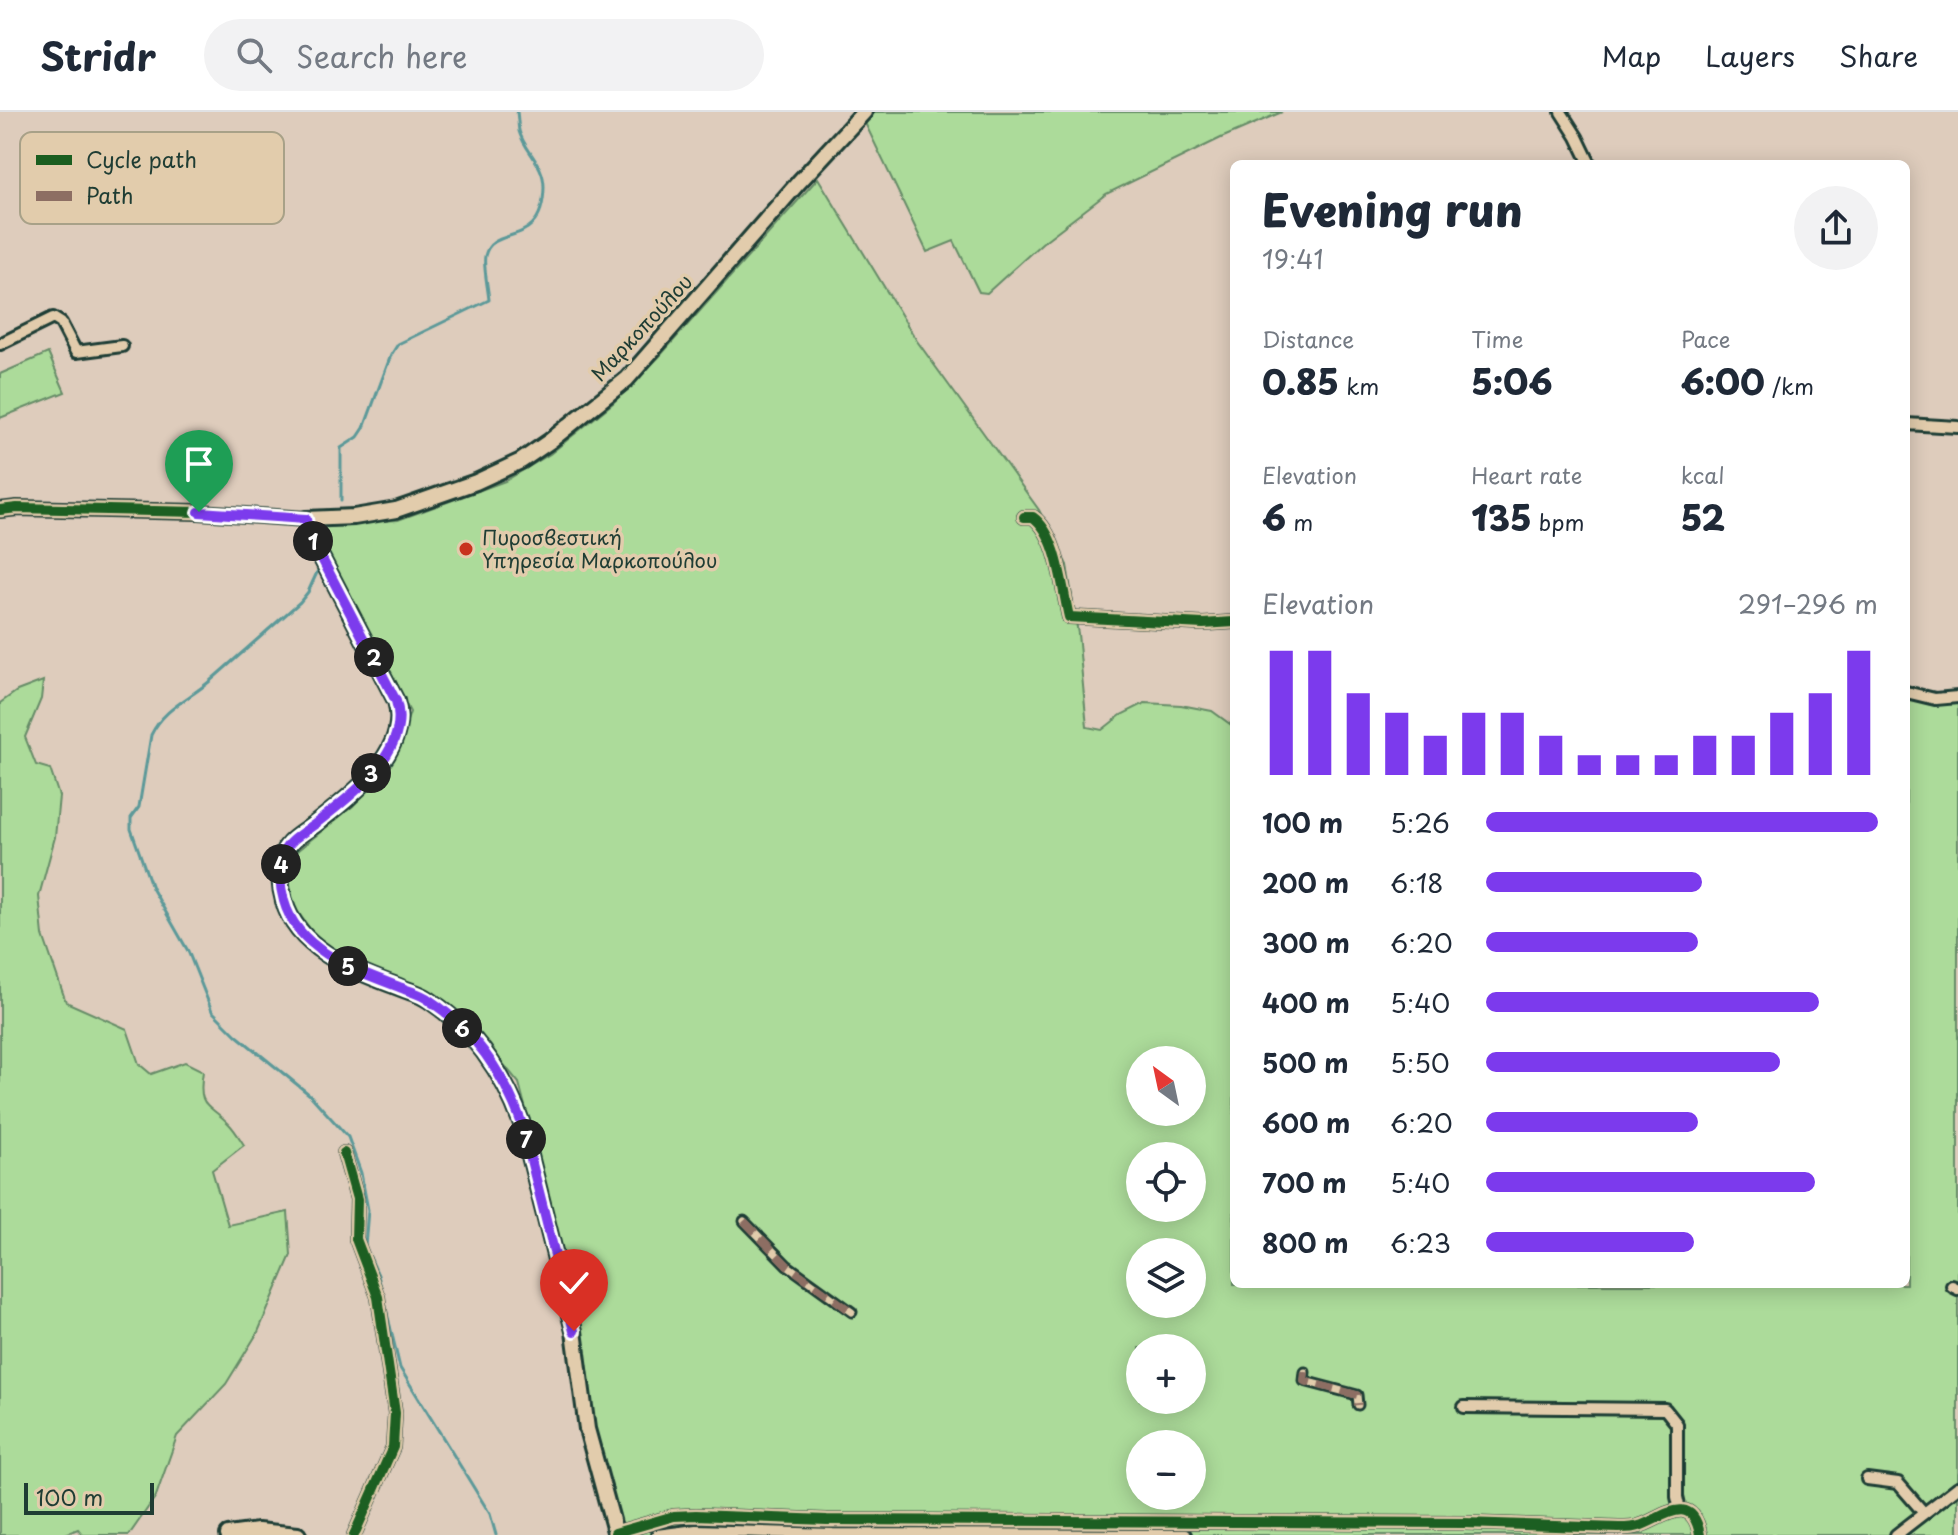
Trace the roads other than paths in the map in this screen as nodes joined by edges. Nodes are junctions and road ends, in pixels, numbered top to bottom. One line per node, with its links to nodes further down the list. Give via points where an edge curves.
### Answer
1 (864, 112): 10 (main road, Μαρκοπούλου, via 627,379 550,441 476,482 396,510)
2 (1561, 112): 3 (street)
3 (1588, 160)
4 (0, 344): 5 (street, via 53,318 76,352)
5 (122, 346)
6 (1910, 424): 7 (street)
7 (1958, 427)
8 (0, 510): 10 (street)
9 (1024, 517): 11 (street, via 1039,521 1047,535 1069,617)
10 (306, 519): 26 (main road, via 399,712 396,732 379,765 284,852 280,880 285,904 325,954 427,998 451,1017 498,1069 511,1092 574,1331 587,1429)
11 (1230, 622)
12 (1910, 693): 13 (street)
13 (1958, 697)
14 (344, 1153): 29 (street, via 357,1199 356,1239 378,1297 395,1413 393,1447)
15 (744, 1221): 16 (street, via 787,1265)
16 (852, 1312)
17 (1305, 1372): 18 (street, via 1304,1381 1357,1395)
18 (1358, 1405)
19 (1464, 1407): 22 (street, via 1665,1409 1677,1424)
20 (1867, 1479): 23 (street, via 1898,1483)
21 (1958, 1487): 23 (street)
22 (1680, 1510): 24 (street, via 1619,1528); 32 (street, via 1694,1519)
23 (1924, 1513): 33 (street)
24 (908, 1518): 25 (street); 26 (street, via 674,1516)
25 (908, 1533): 30 (street, via 696,1530); 31 (street)
26 (613, 1534)
27 (228, 1535): 28 (main road)
28 (298, 1535)
29 (354, 1535)
30 (657, 1535)
31 (1185, 1535)
32 (1700, 1535)
33 (1896, 1535)

